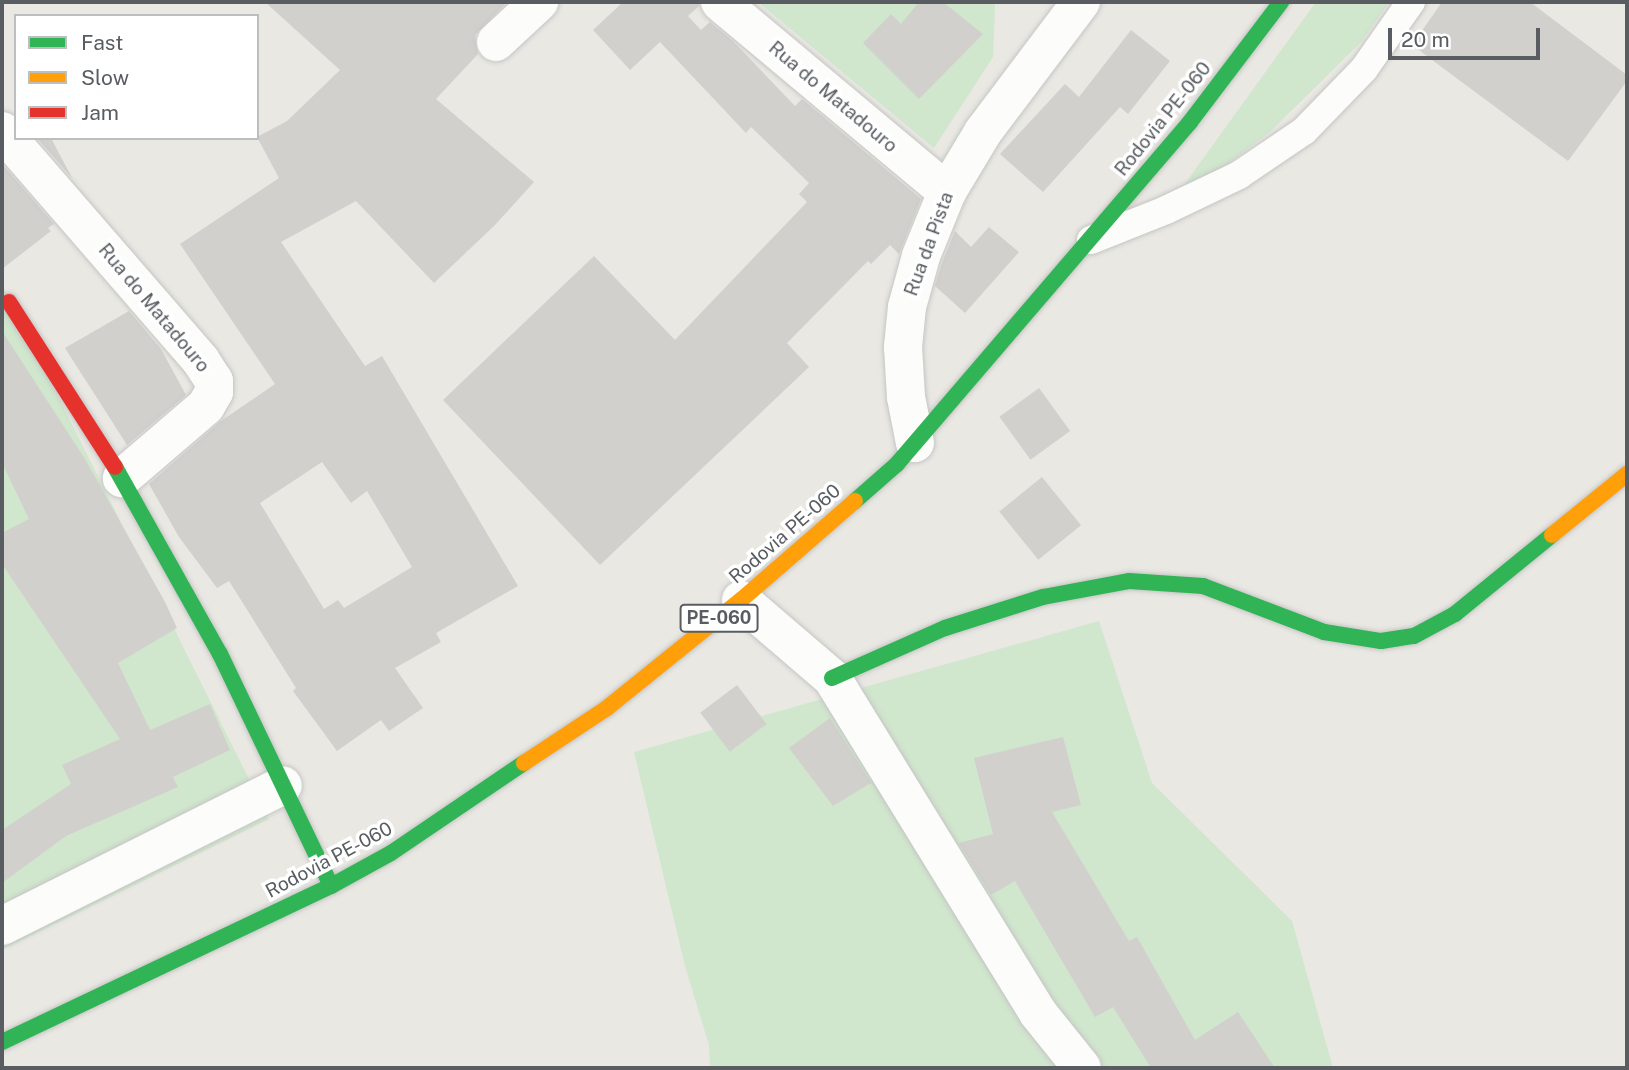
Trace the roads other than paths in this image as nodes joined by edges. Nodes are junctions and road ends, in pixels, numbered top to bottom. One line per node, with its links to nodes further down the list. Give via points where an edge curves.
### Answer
1 (539, 2): 6 (street)
2 (720, 2): 8 (street, Rua do Matadouro)
3 (1281, 2): 9 (main road, Rodovia PE-060 / PE-060, via 1191,122)
4 (1410, 2): 9 (lane, via 1364,68 1304,131 1240,175)
5 (1070, 6): 8 (street, Rua da Pista)
6 (496, 42)
7 (2, 131): 13 (street, Rua do Matadouro, via 201,360 214,381 206,406)
8 (947, 192): 11 (street, Rua da Pista, via 921,256 907,307 903,347)
9 (1091, 240): 11 (main road, Rodovia PE-060 / PE-060)
10 (9, 302): 13 (main road)
11 (915, 443): 14 (main road, Rodovia PE-060 / PE-060, via 897,464)
12 (1627, 474): 15 (main road, via 1455,614 1415,636 1381,641 1324,632 1203,586 1129,581 1043,597 945,628)
13 (121, 478): 16 (main road, via 220,654)
14 (741, 600): 15 (street); 17 (main road, Rodovia PE-060 / PE-060, via 607,708 511,775)
15 (832, 678): 20 (street, via 1038,1013)
16 (283, 785): 17 (main road); 18 (street)
17 (331, 886): 19 (main road, Rodovia PE-060 / PE-060)
18 (2, 926)
19 (2, 1042)
20 (1082, 1068)

